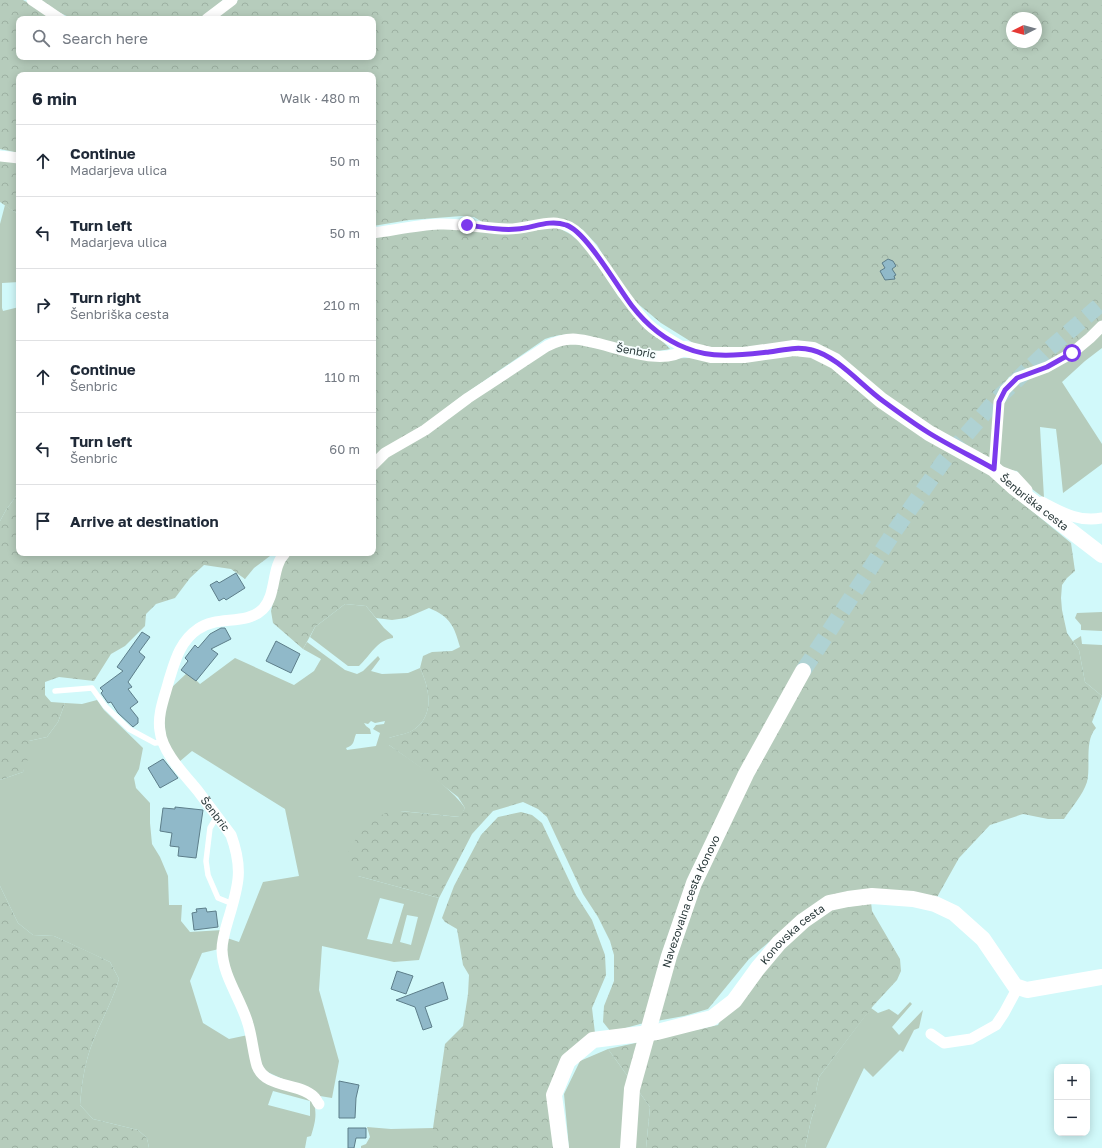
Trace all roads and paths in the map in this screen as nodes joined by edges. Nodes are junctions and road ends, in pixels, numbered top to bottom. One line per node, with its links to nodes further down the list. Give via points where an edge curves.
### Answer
1 (32, 0): 3 (street)
2 (232, 0): 4 (street)
3 (56, 16)
4 (212, 16)
5 (0, 156): 6 (street)
6 (16, 158)
7 (376, 234): 9 (street, Šenbric, via 439,224 499,229 518,229 552,223 567,225 593,250 632,307 649,325)
8 (1102, 326): 11 (street, via 1072,353 1047,367 1017,378 1005,390 999,402)
9 (686, 349): 10 (street, Šenbric, via 681,353 667,356 648,355 574,339 559,341 547,346 488,385); 11 (street, Šenbriška cesta, via 711,355 744,355 794,348 813,350 835,361 881,400 929,433)
10 (376, 462)
11 (994, 469): 12 (street, via 1015,477 1038,500 1065,514 1084,519); 13 (street, Šenbriška cesta)
12 (1102, 518)
13 (1102, 555)
14 (282, 556): 17 (street, Šenbric, via 264,608 245,618 209,623 198,629 180,647 159,717)
15 (804, 672): 22 (street, Navezovalna cesta Konovo, via 746,774 694,883 669,956)
16 (54, 691): 17 (lane, via 92,688 105,706 130,729 155,743)
17 (163, 742): 18 (street, Šenbric, via 174,762)
18 (217, 816): 19 (street, Šenbric, via 231,834 239,864 239,879); 19 (lane, via 210,828 206,861 208,875 218,898)
19 (233, 904): 24 (street, Šenbric, via 222,949 224,966 248,1023 257,1066 263,1075 271,1080 307,1092)
20 (1102, 977): 21 (street, via 1027,990)
21 (1018, 987): 22 (street, Konovska cesta, via 983,938 954,913 935,904 913,899 872,896 829,903 803,921 779,943 734,1001 712,1018); 23 (street, via 996,1025 970,1039 944,1043)
22 (648, 1033): 25 (street, Konovska cesta, via 593,1040 568,1061 554,1095); 26 (street, Navezovalna cesta Konovo, via 632,1089)
23 (930, 1034)
24 (318, 1104)
25 (561, 1148)
26 (628, 1148)

